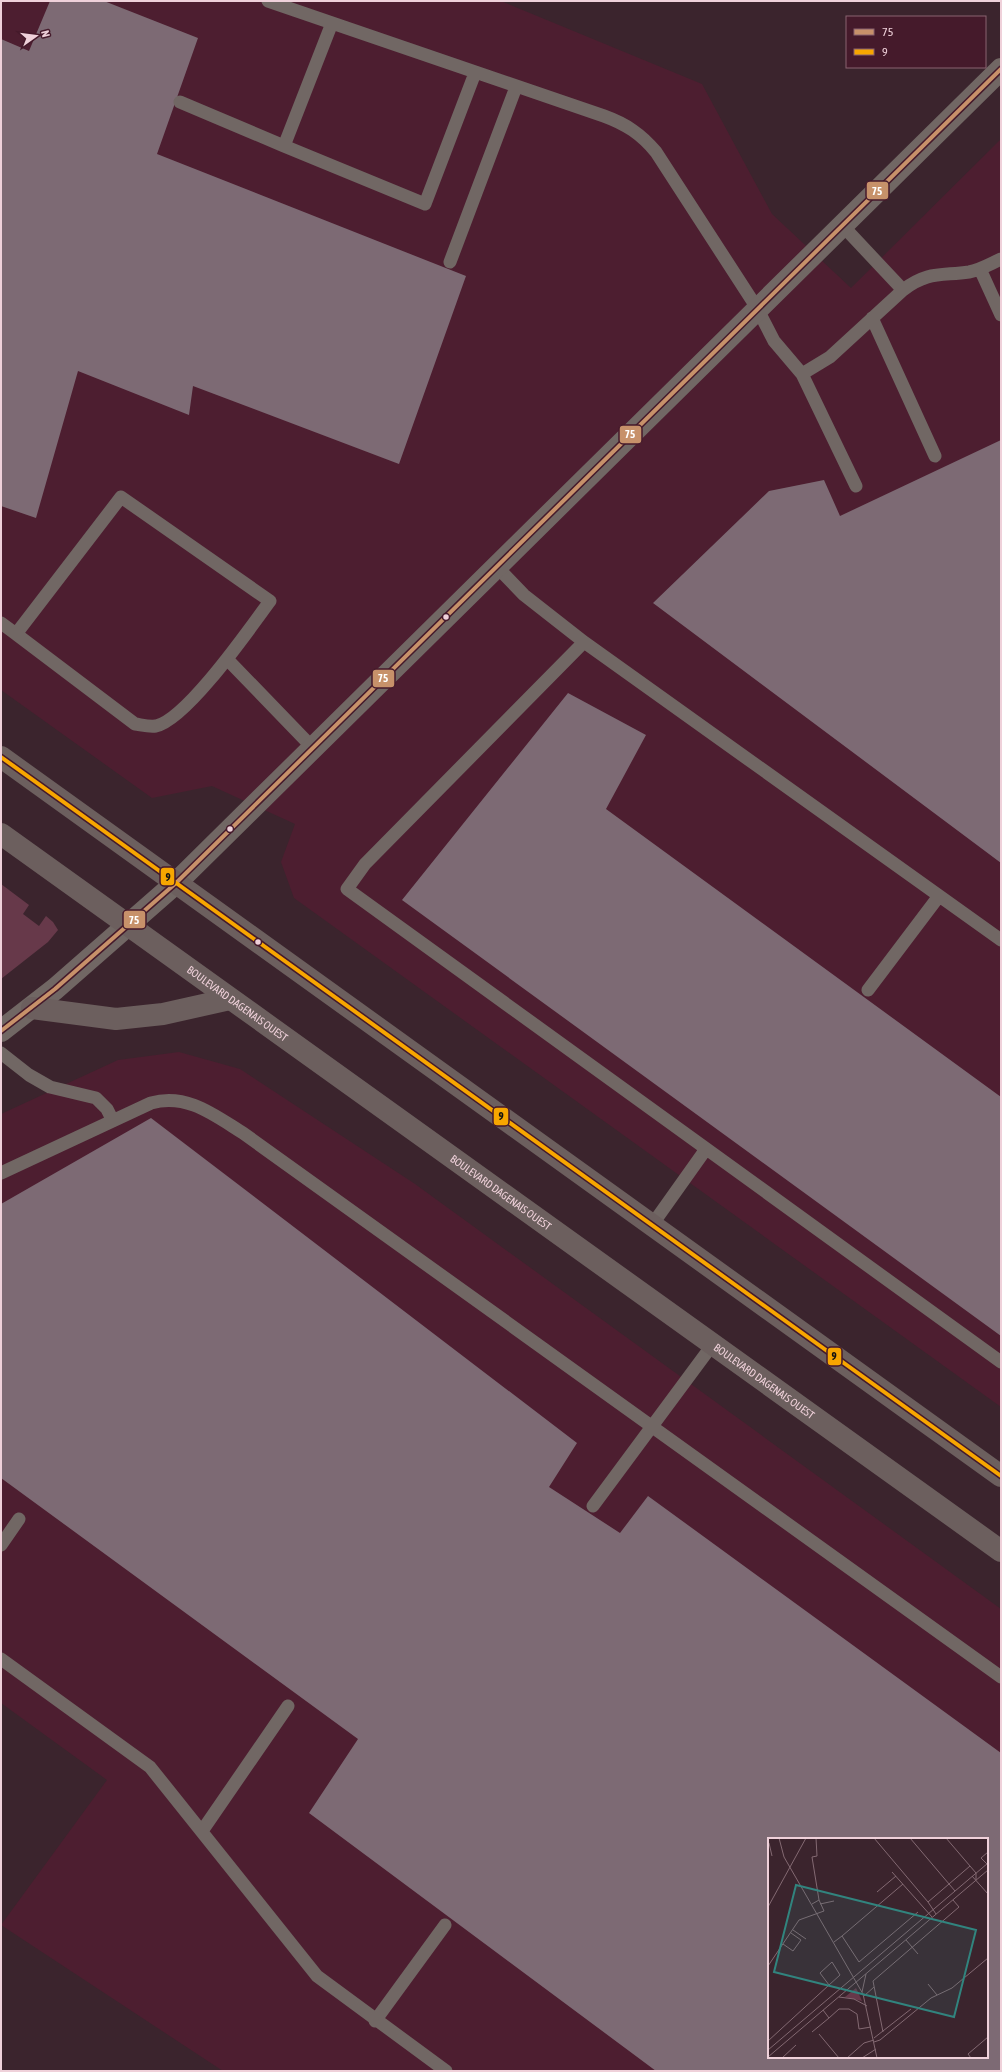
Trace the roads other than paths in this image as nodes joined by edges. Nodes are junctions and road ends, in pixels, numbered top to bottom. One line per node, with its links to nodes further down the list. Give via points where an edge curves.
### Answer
1 (268, 1): 2 (lane)
2 (332, 23): 4 (lane); 7 (lane)
3 (1001, 69): 8 (street)
4 (475, 74): 5 (lane); 7 (lane, via 425,204)
5 (516, 87): 10 (lane); 13 (lane, via 622,123 640,135 656,152)
6 (180, 102): 7 (lane)
7 (284, 146)
8 (842, 225): 12 (lane); 13 (street)
9 (1001, 259): 11 (lane)
10 (450, 262)
11 (980, 269): 12 (lane, via 934,274 916,281); 14 (lane)
12 (903, 290): 15 (lane)
13 (757, 308): 16 (lane, via 774,342); 19 (street)
14 (1001, 315)
15 (872, 318): 16 (lane, via 830,357); 17 (lane)
16 (802, 374): 18 (lane)
17 (935, 456)
18 (856, 486)
19 (496, 566): 22 (lane, via 524,595); 24 (street)
20 (1, 623): 21 (lane)
21 (16, 634): 23 (lane, via 135,724 146,726 157,726 172,719); 23 (lane, via 121,497 270,601)
22 (584, 642): 28 (lane); 37 (lane, via 365,864 348,890)
23 (227, 659): 24 (lane)
24 (313, 748): 27 (street)
25 (1, 757): 27 (main road)
26 (1, 834): 29 (main road, BOULEVARD DAGENAIS OUEST)
27 (176, 883): 29 (street); 39 (main road)
28 (939, 896): 30 (lane); 31 (lane)
29 (128, 925): 32 (main road, BOULEVARD DAGENAIS OUEST); 33 (street)
30 (1001, 940)
31 (868, 990)
32 (230, 998): 33 (main road, via 163,1014 116,1019); 40 (main road, BOULEVARD DAGENAIS OUEST)
33 (32, 1008): 34 (street)
34 (1, 1031)
35 (1, 1053): 36 (lane, via 29,1075 50,1087 102,1102)
36 (112, 1121): 38 (lane); 42 (lane, via 163,1100 179,1100 214,1114)
37 (706, 1149): 39 (lane); 41 (lane)
38 (1, 1173)
39 (652, 1225): 43 (main road)
40 (713, 1344): 42 (lane); 47 (main road, BOULEVARD DAGENAIS OUEST)
41 (1001, 1362)
42 (652, 1427): 44 (lane); 49 (lane)
43 (1001, 1476)
44 (593, 1506)
45 (19, 1519): 46 (lane)
46 (1, 1545)
47 (1001, 1551)
48 (1, 1659): 51 (lane, via 150,1767)
49 (1001, 1677)
50 (288, 1706): 51 (lane)
51 (202, 1831): 53 (lane, via 317,1976)
52 (445, 1925): 53 (lane)
53 (375, 2021): 54 (lane)
54 (446, 2071)

